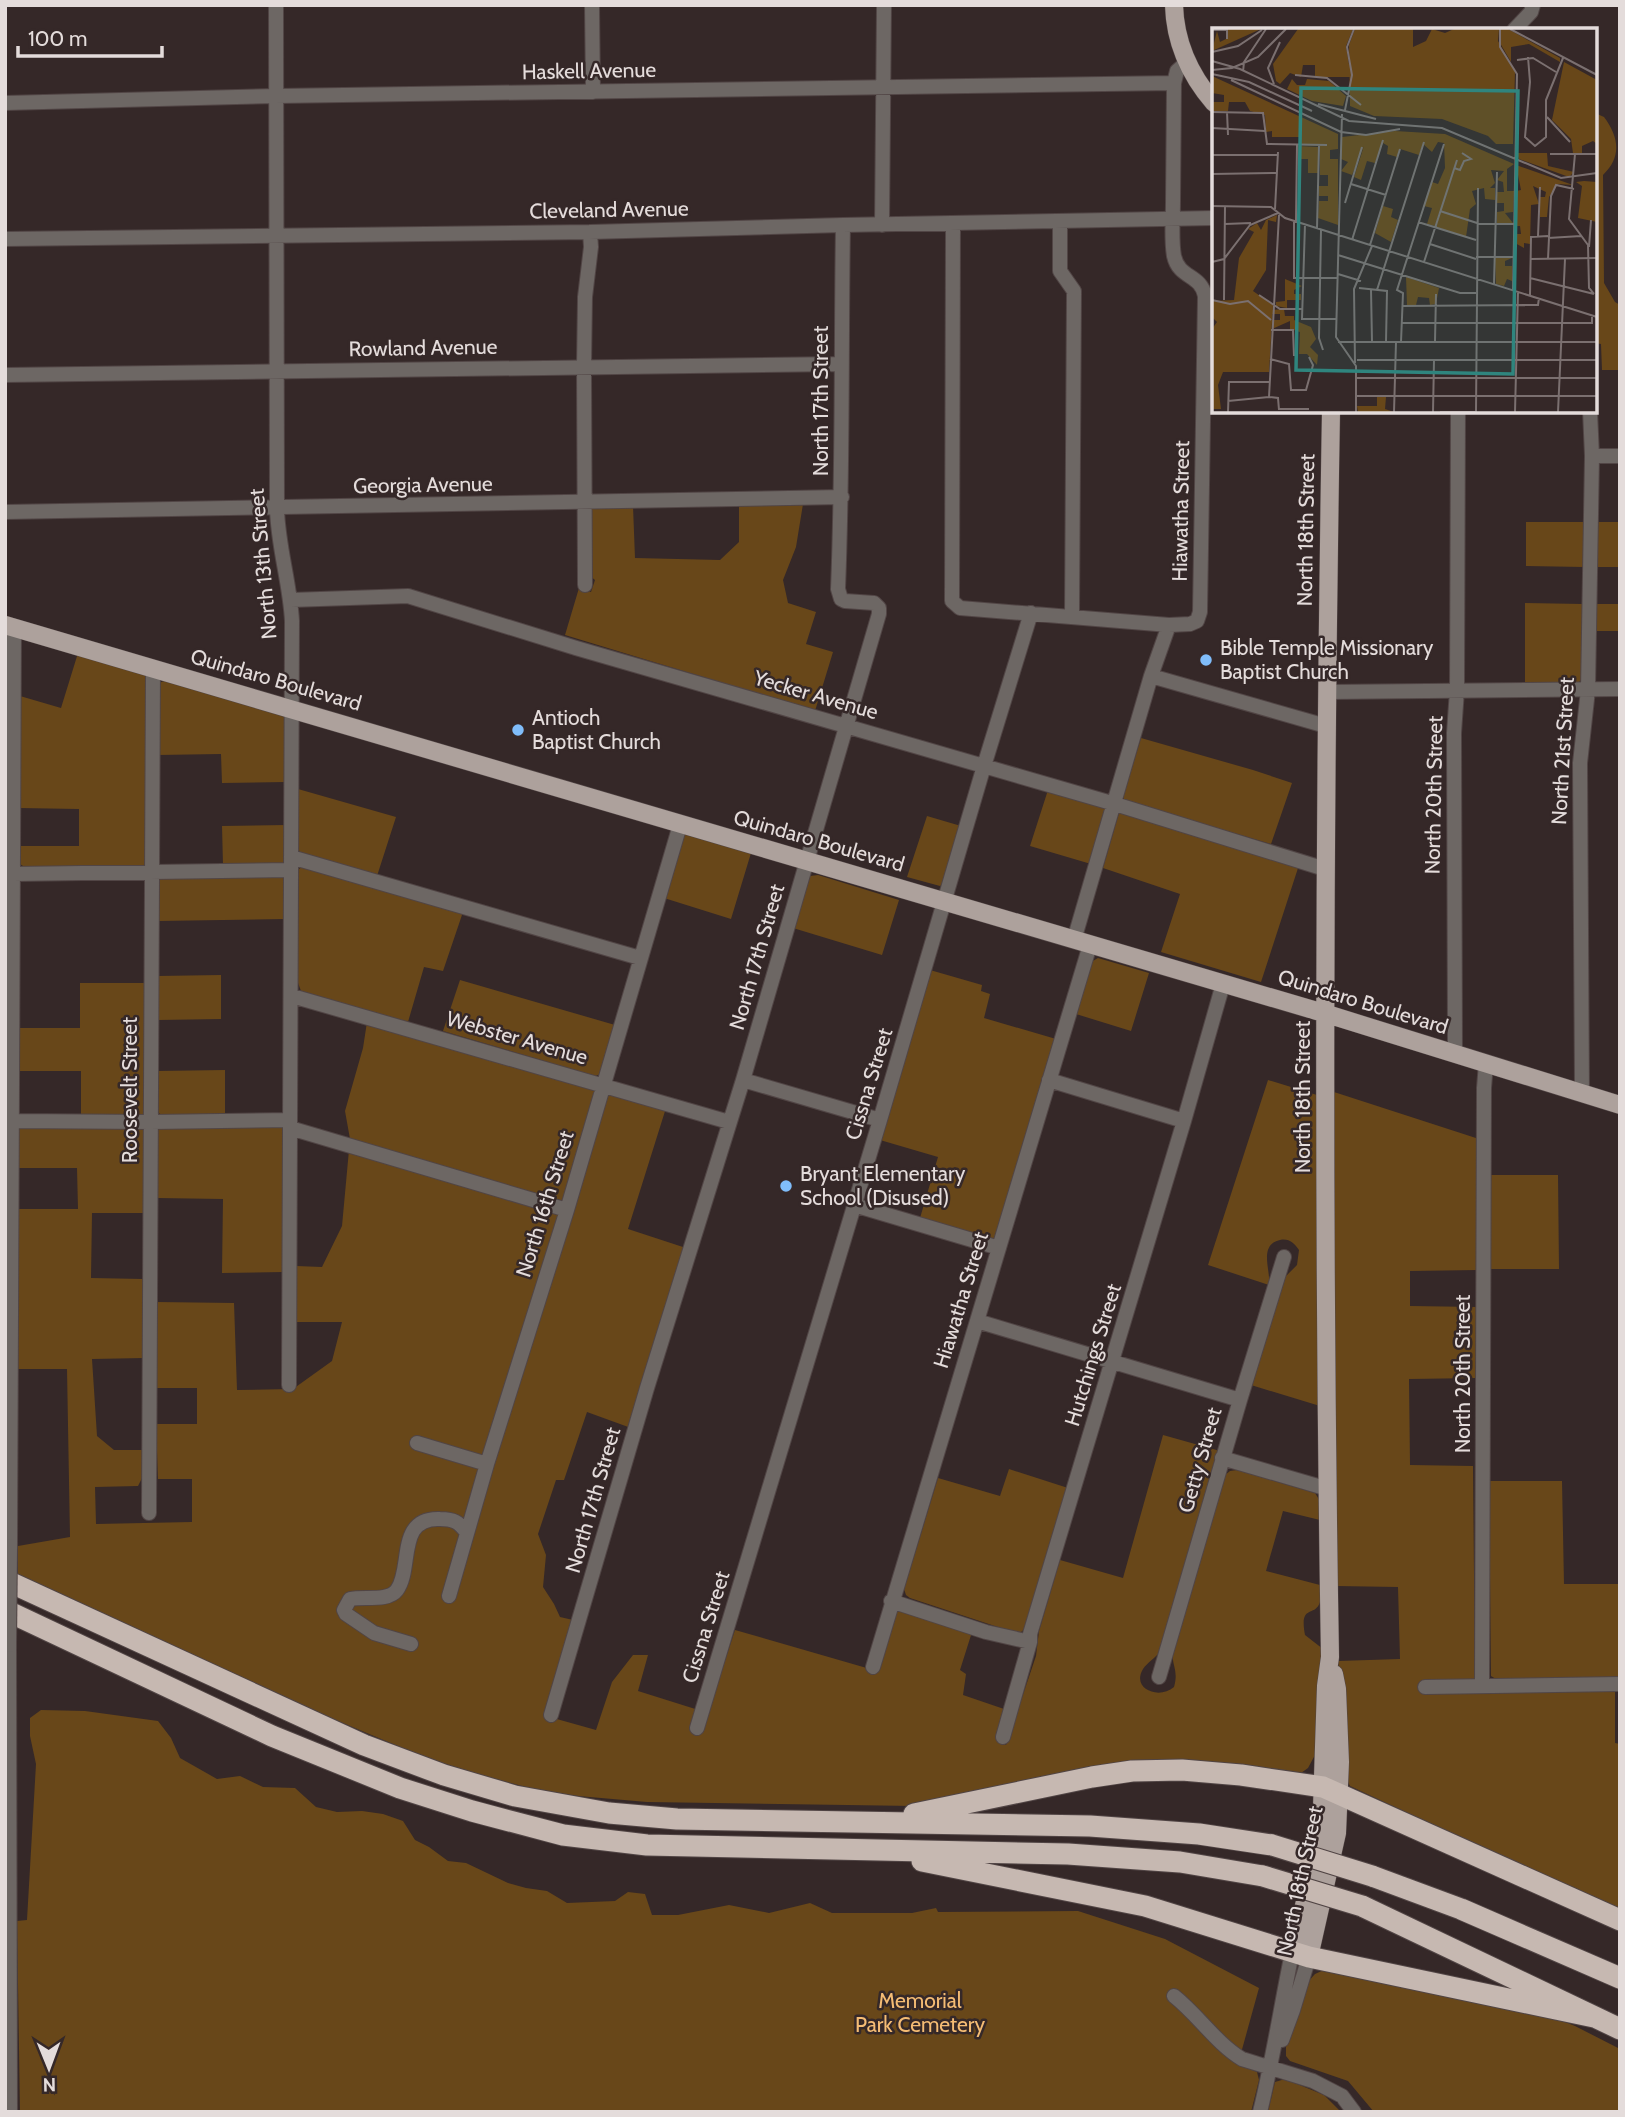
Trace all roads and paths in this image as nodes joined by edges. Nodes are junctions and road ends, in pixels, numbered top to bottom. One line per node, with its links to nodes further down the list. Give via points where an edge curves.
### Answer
1 (276, 5): 11 (street, North 13th Street)
2 (592, 5): 10 (street)
3 (884, 5): 9 (street)
4 (1174, 5): 7 (main road)
5 (1533, 5): 6 (street)
6 (1516, 28)
7 (1186, 63): 8 (street, via 1177,71); 12 (main road)
8 (1174, 83): 9 (street, Haskell Avenue); 15 (street, Hiawatha Street)
9 (884, 88): 10 (street, Haskell Avenue); 19 (street)
10 (593, 92): 11 (street, Haskell Avenue)
11 (277, 96): 13 (street, Haskell Avenue); 21 (street, North 13th Street)
12 (1212, 101)
13 (5, 103)
14 (1212, 218): 15 (street, Cleveland Avenue)
15 (1173, 219): 16 (street, Cleveland Avenue); 40 (street, Hiawatha Street, via 1179,269 1204,288 1205,296 1200,612 1190,624)
16 (1060, 222): 17 (street, Cleveland Avenue); 39 (street, via 1060,271 1074,292)
17 (953, 224): 19 (street, Cleveland Avenue); 38 (street, via 952,601 960,608)
18 (844, 225): 19 (street, Cleveland Avenue); 20 (street, Cleveland Avenue); 23 (street, North 17th Street)
19 (882, 225)
20 (590, 232): 21 (street, Cleveland Avenue); 24 (street)
21 (276, 235): 22 (street, Cleveland Avenue); 25 (street, North 13th Street)
22 (5, 239)
23 (841, 364): 24 (street, Rowland Avenue); 32 (street, North 17th Street)
24 (584, 367): 25 (street, Rowland Avenue); 33 (street)
25 (277, 370): 26 (street, Rowland Avenue); 34 (street, North 13th Street)
26 (5, 374)
27 (1331, 413): 47 (main road, North 18th Street)
28 (1458, 413): 45 (street, North 20th Street)
29 (1590, 413): 30 (street, North 21st Street)
30 (1592, 456): 31 (street); 46 (street, North 21st Street)
31 (1620, 457)
32 (842, 497): 33 (street, Georgia Avenue); 49 (street, North 17th Street, via 840,597 879,608)
33 (584, 503): 34 (street, Georgia Avenue); 36 (street)
34 (277, 509): 35 (street, Georgia Avenue); 37 (street, North 13th Street)
35 (5, 512)
36 (585, 584)
37 (290, 600): 48 (street, North 13th Street); 49 (street, Yecker Avenue, via 408,596)
38 (1031, 613): 39 (street); 51 (street, Cissna Street)
39 (1072, 616): 40 (street)
40 (1169, 625): 43 (street, Hiawatha Street)
41 (9, 626): 42 (main road, Quindaro Boulevard); 58 (street)
42 (153, 668): 48 (main road, Quindaro Boulevard); 57 (street, Roosevelt Street)
43 (1152, 676): 50 (street); 52 (street, Hiawatha Street)
44 (1620, 689): 46 (street)
45 (1457, 690): 46 (street); 47 (street); 66 (street, North 20th Street)
46 (1588, 690): 71 (street, North 21st Street, via 1580,763)
47 (1326, 692): 50 (main road, North 18th Street)
48 (292, 708): 53 (main road, Quindaro Boulevard); 55 (street, North 13th Street)
49 (847, 726): 51 (street, Yecker Avenue); 54 (street, North 17th Street)
50 (1326, 726): 56 (main road, North 18th Street)
51 (984, 766): 52 (street, Yecker Avenue); 59 (street, Cissna Street)
52 (1115, 804): 56 (street, Yecker Avenue); 60 (street, Hiawatha Street)
53 (680, 825): 54 (main road, Quindaro Boulevard); 61 (street, North 16th Street)
54 (807, 862): 59 (main road, Quindaro Boulevard); 68 (street, North 17th Street)
55 (291, 863): 57 (street); 61 (street); 64 (street, North 13th Street)
56 (1325, 869): 65 (main road, North 18th Street)
57 (152, 872): 58 (street); 76 (street, Roosevelt Street)
58 (13, 874): 62 (street)
59 (944, 902): 60 (main road, Quindaro Boulevard); 73 (street, Cissna Street)
60 (1082, 942): 63 (main road, Quindaro Boulevard); 69 (street, Hiawatha Street)
61 (640, 958): 70 (street, North 16th Street)
62 (8, 974): 74 (street)
63 (1223, 984): 65 (main road, Quindaro Boulevard); 75 (street, Hutchings Street)
64 (292, 996): 70 (street, Webster Avenue); 78 (street, North 13th Street)
65 (1327, 1014): 66 (main road, Quindaro Boulevard); 90 (main road, North 18th Street)
66 (1455, 1053): 67 (main road, Quindaro Boulevard)
67 (1486, 1063): 71 (main road, Quindaro Boulevard); 102 (street, North 20th Street)
68 (743, 1080): 73 (street); 77 (street, North 17th Street)
69 (1049, 1080): 75 (street); 81 (street, Hiawatha Street)
70 (603, 1085): 77 (street, Webster Avenue); 80 (street, North 16th Street)
71 (1582, 1093): 72 (main road, Quindaro Boulevard)
72 (1620, 1105)
73 (880, 1120): 79 (street, Cissna Street)
74 (13, 1121): 76 (street); 119 (street, bridge)
75 (1184, 1121): 84 (street, Hutchings Street)
76 (150, 1122): 78 (street); 91 (street, Roosevelt Street)
77 (729, 1122): 104 (street, North 17th Street)
78 (290, 1124): 80 (street); 85 (street, North 13th Street)
79 (854, 1205): 81 (street); 105 (street, Cissna Street)
80 (567, 1210): 89 (street, North 16th Street)
81 (999, 1248): 83 (street, Hiawatha Street)
82 (1284, 1256): 86 (street, Getty Street)
83 (978, 1321): 84 (street); 95 (street, Hiawatha Street)
84 (1112, 1362): 86 (street); 97 (street, Hutchings Street)
85 (289, 1385)
86 (1240, 1400): 88 (street, Getty Street)
87 (417, 1443): 89 (street)
88 (1222, 1458): 90 (street); 100 (street, Getty Street)
89 (487, 1464): 92 (street, North 16th Street)
90 (1328, 1489): 107 (main road, North 18th Street, via 1331,1657 1338,1689)
91 (149, 1513)
92 (467, 1533): 94 (street, North 16th Street); 98 (street, via 456,1520 422,1523 410,1538 398,1589 386,1597 360,1597 346,1604 346,1615 374,1633)
93 (5, 1580): 108 (highway, via 364,1745 514,1796 609,1813 677,1819)
94 (449, 1596)
95 (891, 1601): 97 (street); 99 (street, Hiawatha Street)
96 (5, 1611): 109 (highway, via 272,1736 400,1788 472,1811 563,1835 647,1845)
97 (1030, 1642): 106 (street, Hutchings Street)
98 (411, 1644)
99 (873, 1667)
100 (1159, 1677)
101 (1620, 1684): 102 (street)
102 (1482, 1686): 103 (street)
103 (1425, 1687)
104 (551, 1715)
105 (697, 1728)
106 (1003, 1737)
107 (1331, 1791): 108 (highway, via 1241,1775 1132,1771); 110 (highway); 112 (main road, North 18th Street, via 1337,1833)
108 (868, 1822): 111 (highway, bridge, via 1090,1826 1272,1845 1373,1876)
109 (868, 1850): 112 (highway, via 1145,1906); 116 (highway, bridge, via 1080,1855 1180,1862 1263,1876 1362,1906)
110 (1620, 1920)
111 (1532, 1940): 113 (highway); 114 (highway)
112 (1301, 1955): 116 (highway); 118 (street, North 18th Street, via 1280,2011)
113 (1620, 1968)
114 (1620, 1978)
115 (1174, 1996): 118 (street, via 1231,2053)
116 (1594, 2017): 117 (highway)
117 (1620, 2029)
118 (1271, 2067): 120 (street, North 18th Street); 121 (street, via 1342,2095)
119 (10, 2112)
120 (1260, 2112)
121 (1354, 2112)

